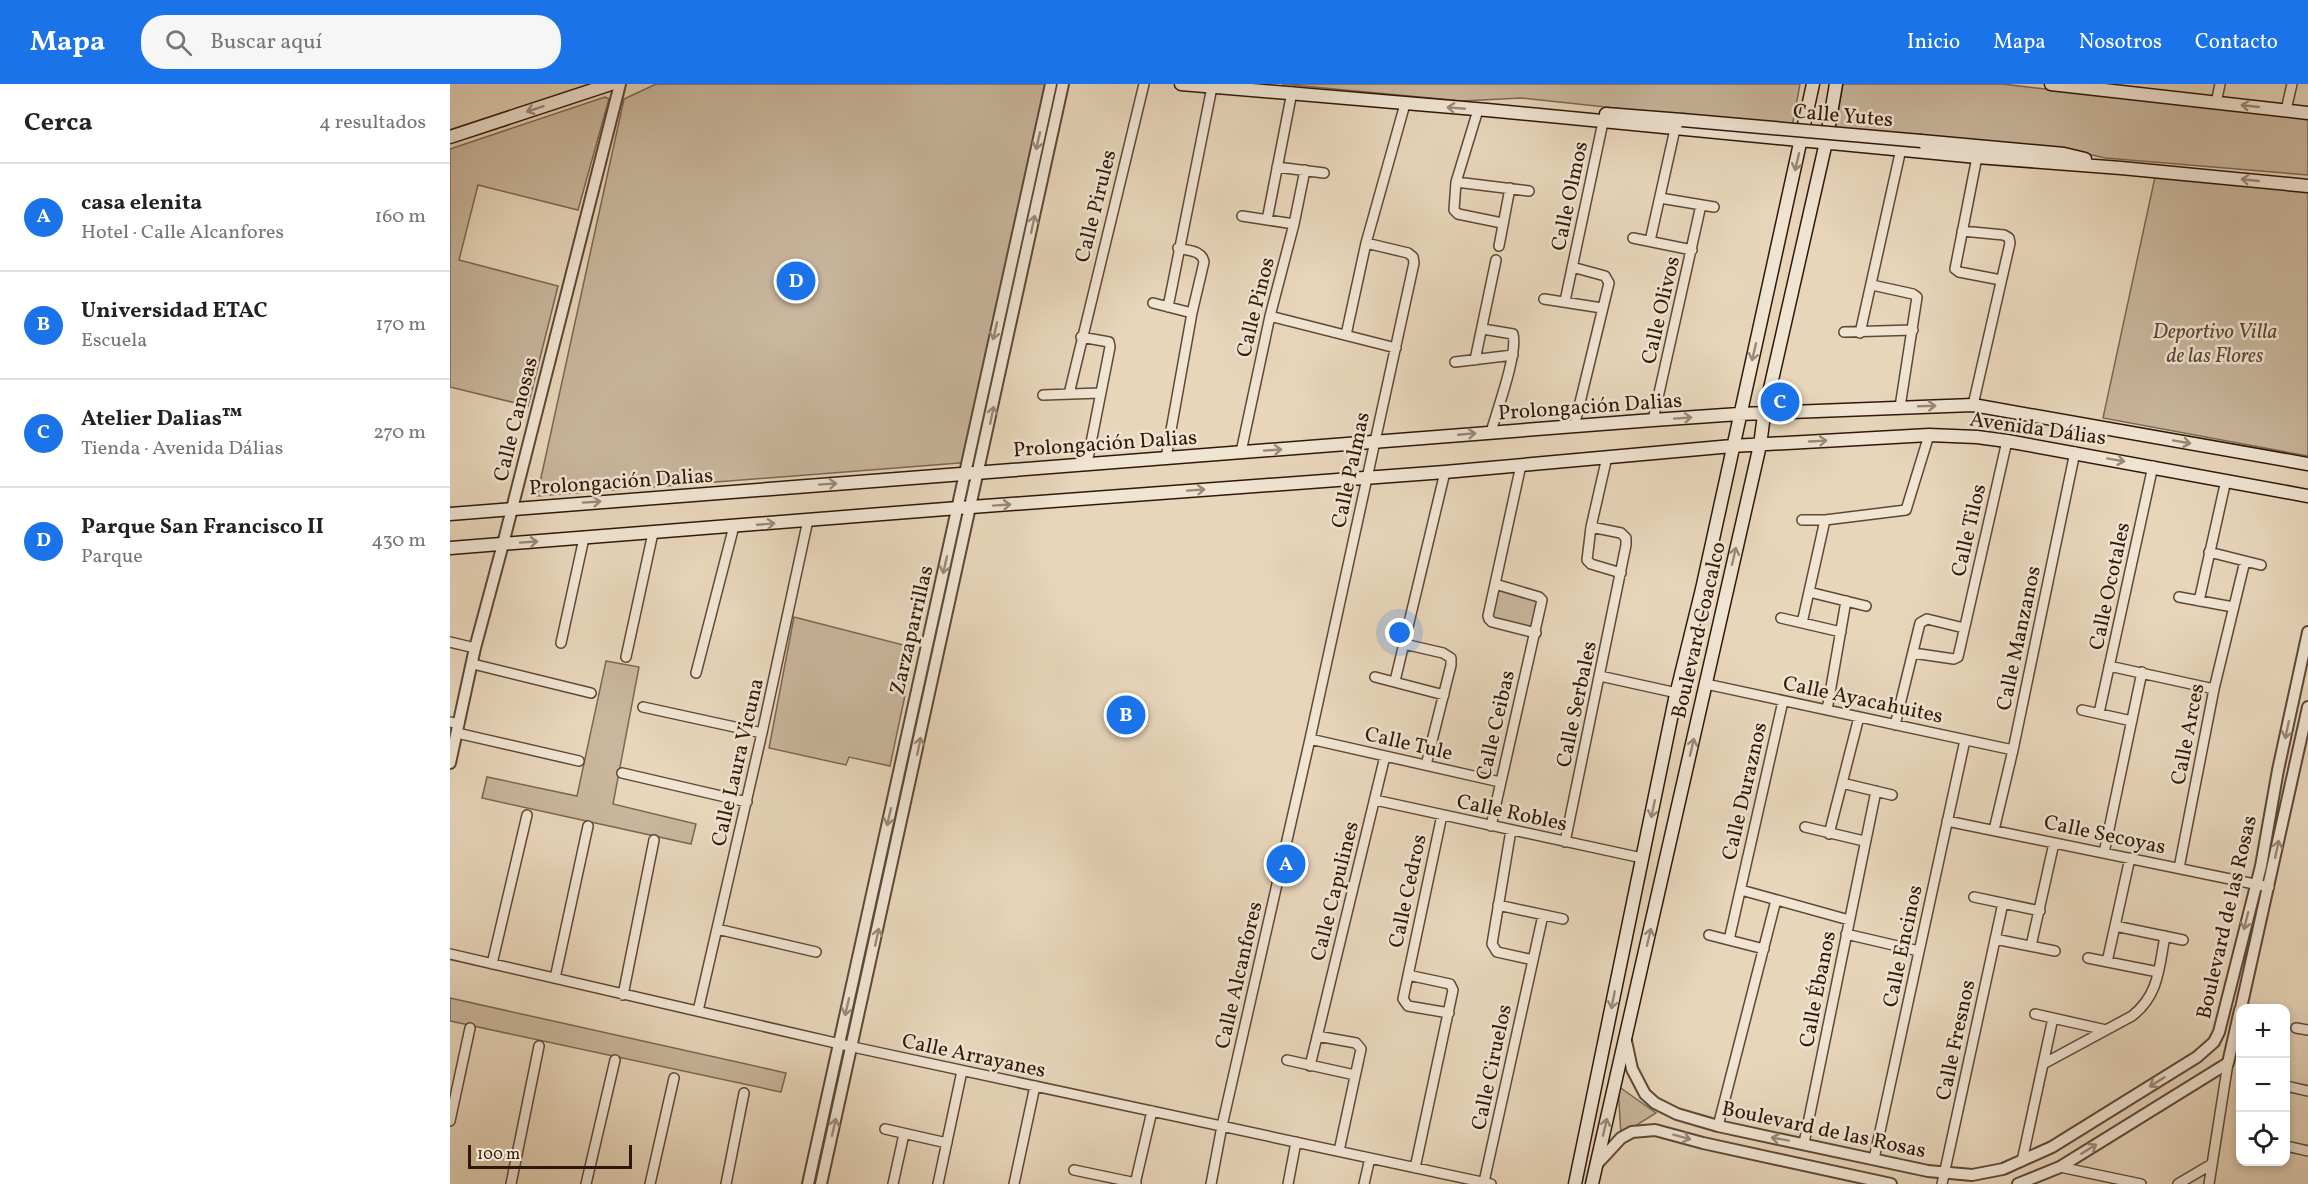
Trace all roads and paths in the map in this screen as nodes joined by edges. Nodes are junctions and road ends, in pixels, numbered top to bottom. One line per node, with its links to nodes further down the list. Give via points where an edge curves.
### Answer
1 (611, 84): 23 (main road, one-way to 23)
2 (620, 84): 101 (street, Calle Canosas)
3 (1051, 84): 96 (street, Zarzaparrillas, one-way to 96)
4 (1063, 84): 94 (street, Zarzaparrillas, one-way to 4)
5 (1144, 84): 66 (street, Calle Pirules)
6 (1180, 84): 13 (main road, Calle Yutes)
7 (1813, 84): 24 (main road, Boulevard Coacalco)
8 (1836, 84): 25 (main road, Boulevard Coacalco)
9 (2051, 84): 12 (main road)
10 (2220, 84): 16 (street)
11 (2292, 84): 19 (street)
12 (2072, 85): 14 (main road)
13 (1212, 87): 15 (main road, Calle Yutes); 48 (street)
14 (2148, 90): 16 (main road)
15 (1292, 93): 17 (main road, Calle Yutes); 28 (street)
16 (2216, 103): 19 (main road, one-way to 16)
17 (1405, 104): 18 (main road, Calle Yutes, one-way to 17); 46 (street)
18 (1482, 110): 21 (main road, Calle Yutes); 22 (main road, Calle Yutes, via 1562,110); 32 (street)
19 (2286, 110): 20 (main road)
20 (2308, 112)
21 (1603, 122): 22 (main road, Calle Yutes); 51 (street, Calle Olmos)
22 (1679, 125): 24 (main road, Calle Yutes); 29 (main road, Calle Yutes, bridge, via 2064,154); 36 (street, Calle Olivos)
23 (450, 136)
24 (1802, 141): 25 (main road, Calle Yutes); 76 (main road, Boulevard Coacalco, one-way to 76)
25 (1826, 142): 26 (main road, Calle Yutes); 77 (main road, Boulevard Coacalco)
26 (1901, 149): 27 (main road, Calle Yutes); 53 (street)
27 (1977, 157): 29 (main road, Calle Yutes); 43 (street)
28 (1277, 167): 30 (street); 40 (street)
29 (2121, 168): 33 (main road, Calle Yutes, one-way to 29)
30 (1305, 170): 31 (street); 42 (street, Calle Pinos)
31 (1324, 172)
32 (1456, 182): 34 (street); 41 (street, via 1453,204 1458,214)
33 (2308, 186)
34 (1510, 188): 35 (street); 41 (street)
35 (1529, 191)
36 (1660, 198): 37 (street); 45 (street, Calle Olivos)
37 (1701, 205): 38 (street); 49 (street)
38 (1714, 207)
39 (1242, 216): 40 (street)
40 (1267, 220): 42 (street)
41 (1502, 222): 47 (street)
42 (1294, 225): 60 (street, Calle Pinos)
43 (1962, 231): 52 (street, via 1955,269); 52 (street, via 2009,238)
44 (1634, 238): 45 (street, Calle Olivos)
45 (1650, 241): 49 (street, Calle Olivos)
46 (1366, 243): 65 (street); 67 (street, Calle Palmas, via 1413,256)
47 (1499, 246)
48 (1178, 248): 57 (street); 59 (street, via 1203,257)
49 (1692, 250): 78 (street, Calle Olivos)
50 (1496, 260): 61 (street)
51 (1572, 267): 55 (street); 58 (street, Calle Olmos, via 1608,280)
52 (2001, 280): 74 (street)
53 (1872, 285): 62 (street, via 1917,297); 64 (street)
54 (1544, 299): 55 (street)
55 (1565, 301): 58 (street)
56 (1153, 303): 57 (street)
57 (1168, 307): 59 (street)
58 (1602, 308): 79 (street, Calle Olmos)
59 (1192, 313): 89 (street)
60 (1270, 316): 65 (street); 86 (street, Calle Pinos)
61 (1483, 329): 68 (street, via 1513,334); 69 (street)
62 (1913, 330): 64 (street); 75 (street)
63 (1844, 332): 64 (street)
64 (1860, 333)
65 (1346, 335): 67 (street)
66 (1081, 337): 71 (street, via 1109,342); 72 (street, Calle Pirules)
67 (1396, 348): 83 (street, Calle Palmas)
68 (1512, 355): 69 (street); 80 (street)
69 (1475, 360): 70 (street)
70 (1455, 362)
71 (1100, 393): 72 (street); 90 (street)
72 (1069, 394): 73 (street)
73 (1043, 395)
74 (1973, 405): 75 (main road, Avenida Dálias, one-way to 74); 91 (main road, Avenida Dálias, one-way to 91)
75 (1900, 407): 77 (main road, Avenida Dálias)
76 (1740, 414): 77 (main road, Prolongación Dalias); 78 (main road, Prolongación Dalias, one-way to 76); 85 (main road, Boulevard Coacalco)
77 (1764, 415): 84 (main road, Boulevard Coacalco)
78 (1653, 420): 79 (main road, Prolongación Dalias)
79 (1574, 427): 80 (main road, Prolongación Dalias)
80 (1491, 432): 83 (main road, Prolongación Dalias, one-way to 80)
81 (1929, 435): 82 (main road, Avenida Dálias); 84 (main road, Avenida Dálias, one-way to 81); 106 (street, via 1906,510)
82 (2007, 441): 87 (main road, Avenida Dálias); 126 (street, Calle Tilos)
83 (1374, 443): 86 (main road, Prolongación Dalias, one-way to 83); 97 (street, Calle Palmas)
84 (1760, 445): 85 (main road); 143 (main road, Boulevard Coacalco, one-way to 84)
85 (1732, 446): 88 (main road); 146 (main road, Boulevard Coacalco)
86 (1241, 452): 89 (main road, Prolongación Dalias)
87 (2075, 452): 93 (main road, Avenida Dálias, one-way to 93); 161 (street, Calle Manzanos)
88 (1607, 457): 92 (main road); 108 (street)
89 (1166, 458): 90 (main road, Prolongación Dalias)
90 (1087, 463): 94 (main road, Prolongación Dalias)
91 (2308, 464)
92 (1521, 465): 95 (main road); 117 (street)
93 (2153, 466): 98 (main road, Avenida Dálias); 137 (street, Calle Ocotales)
94 (979, 472): 96 (main road, Prolongación Dalias); 100 (street, Zarzaparrillas)
95 (1445, 472): 97 (main road); 132 (street)
96 (964, 474): 101 (main road, Prolongación Dalias, one-way to 96); 102 (street, Zarzaparrillas)
97 (1368, 477): 100 (main road, one-way to 97); 159 (street, Calle Palmas)
98 (2226, 480): 99 (main road, Avenida Dálias); 113 (street)
99 (2308, 496)
100 (971, 507): 102 (main road); 237 (street, Zarzaparrillas, one-way to 100)
101 (513, 508): 103 (main road, Prolongación Dalias); 111 (street, Calle Canosas)
102 (958, 508): 104 (main road); 235 (street, Zarzaparrillas, one-way to 235)
103 (450, 514)
104 (808, 520): 107 (main road, one-way to 104); 158 (street, Calle Laura Vicuna)
105 (1802, 520): 106 (street)
106 (1826, 520): 118 (street)
107 (734, 526): 109 (main road); 139 (street)
108 (1591, 527): 116 (street, via 1587,560); 116 (street, Calle Serbales, via 1621,533 1626,538)
109 (653, 533): 110 (main road); 135 (street)
110 (584, 538): 111 (main road, one-way to 110); 131 (street)
111 (503, 544): 112 (main road); 133 (street, Calle Canosas)
112 (450, 548)
113 (2209, 552): 114 (street); 121 (street)
114 (2245, 561): 115 (street); 123 (street, Calle Arces)
115 (2261, 565)
116 (1621, 573): 140 (street, Calle Serbales)
117 (1495, 584): 129 (street, Calle Ceibas, via 1542,600); 129 (street, via 1488,620)
118 (1809, 592): 120 (street); 125 (street)
119 (2178, 597): 121 (street)
120 (1846, 601): 122 (street); 127 (street)
121 (2199, 601): 123 (street)
122 (1866, 606)
123 (2233, 608): 144 (street, Calle Arces)
124 (1781, 618): 125 (street)
125 (1802, 623): 127 (street)
126 (1964, 628): 134 (street, Calle Tilos, via 1958,657 1954,659); 134 (street, via 1923,620)
127 (1841, 632): 151 (street)
128 (2308, 632): 190 (street, Boulevard de las Rosas, one-way to 190)
129 (1536, 633): 167 (street, Calle Ceibas)
130 (450, 642): 133 (street)
131 (561, 643)
132 (1404, 644): 142 (street); 147 (street, via 1451,658)
133 (475, 648): 136 (street, Calle Canosas)
134 (1913, 653): 156 (street)
135 (626, 657)
136 (472, 664): 145 (street); 157 (street, Calle Canosas)
137 (2109, 666): 138 (street); 153 (street, Calle Ocotales)
138 (2142, 672): 144 (street); 155 (street)
139 (696, 673)
140 (1600, 676): 146 (street); 184 (street, Calle Serbales)
141 (1375, 677): 142 (street)
142 (1395, 681): 147 (street)
143 (1706, 684): 148 (street, Calle Ayacahuites); 234 (main road, Boulevard Coacalco, one-way to 143)
144 (2214, 689): 189 (street, Calle Arces)
145 (591, 693)
146 (1677, 693): 187 (main road, Boulevard Coacalco, one-way to 187)
147 (1444, 695): 165 (street)
148 (1783, 700): 151 (street, Calle Ayacahuites); 192 (street, Calle Duraznos)
149 (643, 707): 158 (street)
150 (2308, 707): 191 (street, Boulevard de las Rosas, one-way to 150)
151 (1827, 710): 154 (street, Calle Ayacahuites)
152 (2082, 710): 153 (street)
153 (2099, 713): 155 (street)
154 (1858, 717): 156 (street, Calle Ayacahuites); 168 (street)
155 (2132, 721): 186 (street)
156 (1895, 725): 160 (street, Calle Ayacahuites)
157 (455, 727): 163 (street); 164 (street, Calle Canosas)
158 (762, 733): 172 (street, Calle Laura Vicuna)
159 (1310, 739): 162 (street, Calle Tule); 252 (street, Calle Alcanfores)
160 (1965, 740): 161 (street, Calle Ayacahuites); 175 (street, Calle Encinos)
161 (2013, 750): 180 (street, Calle Manzanos)
162 (1385, 756): 165 (street, Calle Tule); 171 (street, Calle Capulines)
163 (579, 761)
164 (450, 763)
165 (1426, 765): 167 (street, Calle Tule)
166 (622, 773): 172 (street)
167 (1500, 782): 177 (street, Calle Ceibas)
168 (1842, 783): 169 (street); 181 (street)
169 (1876, 791): 170 (street); 183 (street, Calle Ébanos)
170 (1892, 795)
171 (1375, 800): 174 (street, Calle Robles); 233 (street, Calle Capulines)
172 (747, 802): 202 (street, Calle Laura Vicuna)
173 (526, 815): 218 (street)
174 (1442, 815): 177 (street, Calle Robles); 220 (street, Calle Cedros)
175 (1947, 821): 180 (street, Calle Secoyas); 211 (street, Calle Encinos)
176 (588, 826): 221 (street)
177 (1491, 826): 179 (street, Calle Robles)
178 (1804, 827): 181 (street)
179 (1511, 830): 184 (street, Calle Robles); 196 (street)
180 (1994, 830): 185 (street, Calle Secoyas)
181 (1829, 834): 183 (street)
182 (654, 840): 222 (street)
183 (1864, 841): 200 (street, Calle Ébanos)
184 (1565, 842): 187 (street, Calle Robles)
185 (2055, 843): 186 (street, Calle Secoyas); 197 (street)
186 (2104, 853): 188 (street, Calle Secoyas)
187 (1642, 858): 288 (main road, Boulevard Coacalco, one-way to 288)
188 (2130, 858): 189 (street, Calle Secoyas); 201 (street)
189 (2179, 868): 190 (street, Calle Secoyas)
190 (2256, 884): 191 (street, Calle Secoyas); 264 (street, Boulevard de las Rosas, one-way to 264, via 2214,1042 2206,1051 2052,1148)
191 (2270, 887): 223 (street, Boulevard de las Rosas)
192 (1741, 890): 194 (street, Calle Duraznos); 207 (street, Calle Duraznos)
193 (1974, 897): 195 (street)
194 (1776, 900): 200 (street, Calle Duraznos); 210 (street)
195 (2003, 903): 197 (street); 206 (street, Calle Fresnos)
196 (1498, 905): 198 (street); 216 (street, via 1493,948)
197 (2040, 911): 209 (street)
198 (1543, 915): 199 (street); 216 (street, Calle Ciruelos)
199 (1563, 920)
200 (1849, 920): 203 (street, Calle Ébanos)
201 (2115, 926): 205 (street); 217 (street)
202 (717, 929): 213 (street); 224 (street, Calle Laura Vicuna)
203 (1846, 934): 211 (street); 258 (street, Calle Ébanos)
204 (1709, 935): 207 (street)
205 (2165, 936): 208 (street); 219 (street)
206 (1995, 939): 209 (street); 271 (street, Calle Fresnos)
207 (1728, 940): 210 (street)
208 (2184, 940)
209 (2031, 946): 212 (street)
210 (1764, 949): 253 (street)
211 (1919, 951): 263 (street, Calle Encinos)
212 (2055, 951)
213 (816, 952)
214 (450, 954): 218 (street, Calle Arrayanes)
215 (2088, 958): 217 (street)
216 (1533, 960): 274 (street, Calle Ciruelos)
217 (2108, 962): 219 (street)
218 (492, 964): 221 (street, Calle Arrayanes)
219 (2158, 972): 230 (street, via 2152,996 2144,1007)
220 (1408, 975): 225 (street, Calle Cedros, via 1453,986); 225 (street, Calle Cedros, via 1404,1004)
221 (555, 978): 222 (street, Calle Arrayanes)
222 (623, 995): 224 (street, Calle Arrayanes)
223 (2242, 1004)
224 (698, 1011): 235 (street, Calle Arrayanes)
225 (1449, 1013): 268 (street, Calle Cedros)
226 (2035, 1014): 227 (street)
227 (2053, 1018): 230 (street); 241 (street)
228 (470, 1028): 251 (street)
229 (2296, 1028): 232 (street)
230 (2106, 1030): 241 (street)
231 (2236, 1030): 240 (street, Boulevard de las Rosas)
232 (2308, 1030)
233 (1317, 1036): 242 (street, Calle Capulines); 244 (street, via 1360,1045)
234 (1626, 1041): 253 (street, Boulevard de las Rosas, via 1632,1069 1645,1094 1677,1114); 266 (main road, Boulevard Coacalco, one-way to 234)
235 (839, 1043): 237 (street, Calle Arrayanes); 279 (street, Zarzaparrillas)
236 (539, 1046): 275 (street)
237 (853, 1047): 243 (street, Calle Arrayanes); 280 (street, Zarzaparrillas, one-way to 237)
238 (615, 1060): 276 (street)
239 (1287, 1060): 242 (street)
240 (2228, 1063): 265 (street); 267 (street, one-way to 240)
241 (2045, 1064): 264 (street)
242 (1310, 1066): 244 (street)
243 (962, 1071): 246 (street, Calle Arrayanes); 257 (street)
244 (1355, 1075): 260 (street)
245 (674, 1078): 277 (street)
246 (1035, 1086): 250 (street, Calle Arrayanes); 283 (street)
247 (2290, 1087): 248 (street)
248 (2308, 1091)
249 (744, 1093): 278 (street)
250 (1152, 1111): 252 (street, Calle Arrayanes); 273 (street)
251 (450, 1121)
252 (1222, 1126): 256 (street, Calle Arrayanes); 284 (street, Calle Alcanfores)
253 (1718, 1126): 258 (street, Boulevard de las Rosas, one-way to 253)
254 (885, 1129): 255 (street)
255 (904, 1134): 257 (street); 281 (street)
256 (1296, 1142): 260 (street, Calle Arrayanes); 285 (street)
257 (946, 1143): 282 (street)
258 (1804, 1143): 263 (street, Boulevard de las Rosas)
259 (2290, 1147): 261 (street)
260 (1339, 1151): 262 (street, Calle Arrayanes)
261 (2308, 1151)
262 (1370, 1158): 268 (street, Calle Arrayanes); 286 (street)
263 (1874, 1159): 271 (street, Boulevard de las Rosas)
264 (2022, 1161): 271 (street, Boulevard de las Rosas, via 1988,1173)
265 (2212, 1164): 293 (street); 294 (street)
266 (1596, 1165): 289 (main road, Boulevard Coacalco); 290 (street, Boulevard de las Rosas, one-way to 290, via 1621,1138 1632,1132 1654,1130)
267 (2060, 1167): 291 (street); 292 (street)
268 (1415, 1168): 270 (street, Calle Arrayanes)
269 (1074, 1170): 272 (street)
270 (1440, 1173): 274 (street, Calle Arrayanes); 287 (street)
271 (1943, 1178)
272 (1094, 1180): 273 (street)
273 (1136, 1183)
274 (1488, 1183)
275 (511, 1184)
276 (586, 1184)
277 (650, 1184)
278 (726, 1184)
279 (808, 1184)
280 (821, 1184)
281 (893, 1184)
282 (938, 1184)
283 (1014, 1184)
284 (1211, 1184)
285 (1288, 1184)
286 (1364, 1184)
287 (1438, 1184)
288 (1575, 1184)
289 (1592, 1184)
290 (1891, 1184)
291 (2018, 1184)
292 (2141, 1184)
293 (2178, 1184)
294 (2209, 1184)

